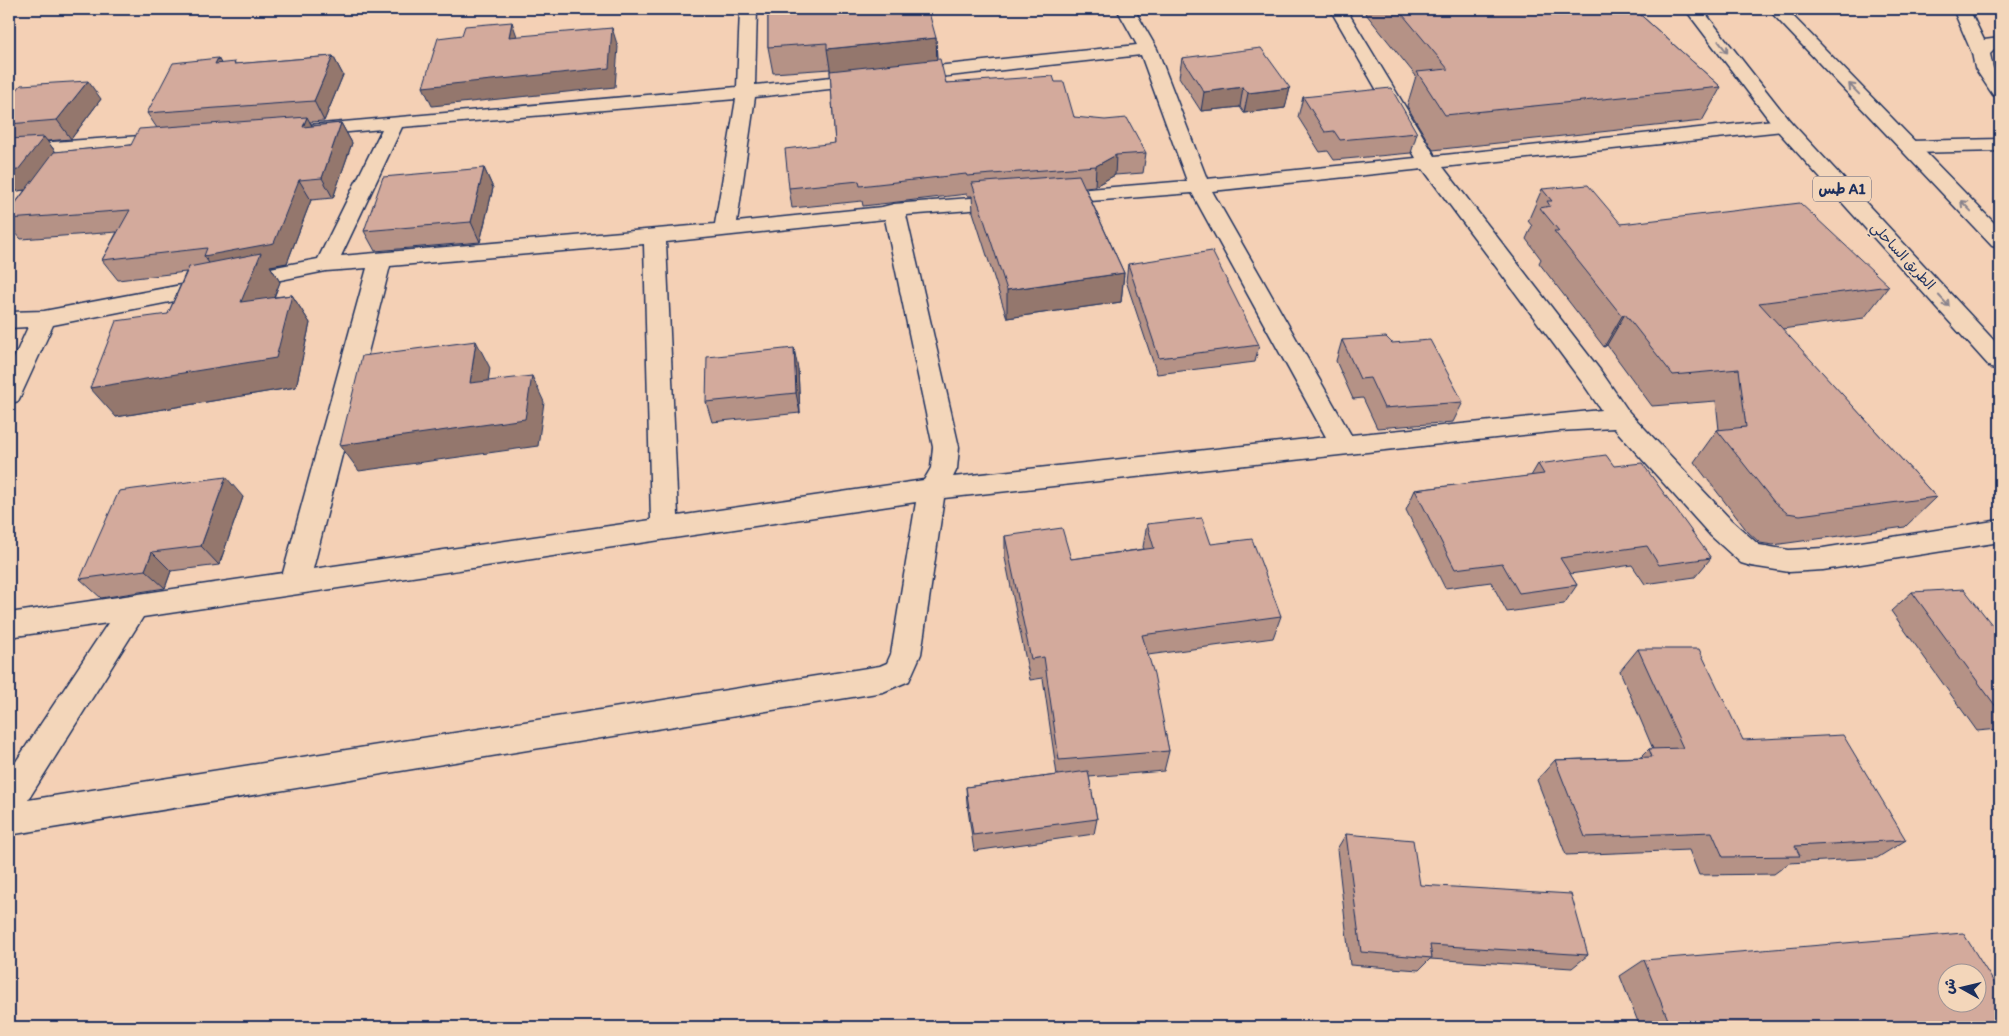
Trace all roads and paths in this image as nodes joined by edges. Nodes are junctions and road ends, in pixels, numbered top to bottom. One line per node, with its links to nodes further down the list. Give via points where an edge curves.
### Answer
1 (748, 9): 11 (main road)
2 (1126, 9): 8 (main road)
3 (1338, 9): 19 (main road)
4 (1693, 9): 13 (main road, الطريق الساحلي / طس A1, one-way to 13)
5 (1776, 9): 17 (main road, one-way to 5)
6 (1961, 9): 9 (main road)
7 (2000, 43): 9 (main road, via 1990,44)
8 (1148, 49): 11 (main road); 20 (main road)
9 (1981, 53): 10 (main road, via 1984,68)
10 (2000, 91)
11 (746, 92): 12 (main road); 22 (main road)
12 (394, 124): 14 (main road); 26 (main road)
13 (1783, 125): 19 (main road); 29 (main road, الطريق الساحلي / طس A1, one-way to 29)
14 (285, 132)
15 (186, 139): 18 (main road)
16 (2000, 145): 17 (main road)
17 (1910, 147): 24 (main road, one-way to 17)
18 (9, 151)
19 (1429, 163): 20 (main road); 31 (main road)
20 (1198, 186): 21 (main road); 32 (main road)
21 (894, 210): 22 (main road); 33 (main road, via 946,447 944,469)
22 (725, 230): 23 (main road)
23 (655, 236): 25 (main road); 34 (main road)
24 (2000, 241)
25 (380, 260): 26 (main road); 36 (main road)
26 (326, 264): 27 (main road)
27 (44, 319): 28 (main road); 30 (main road)
28 (9, 320)
29 (2000, 362)
30 (9, 395)
31 (1620, 418): 32 (main road); 35 (main road, via 1721,528 1752,555 1789,560 1823,559)
32 (1344, 446): 33 (main road)
33 (932, 489): 34 (main road); 40 (main road, via 906,654 898,672 883,679)
34 (665, 528): 36 (main road)
35 (2000, 531)
36 (295, 582): 37 (main road)
37 (134, 607): 38 (main road); 39 (main road)
38 (9, 625)
39 (9, 800)
40 (9, 819)

